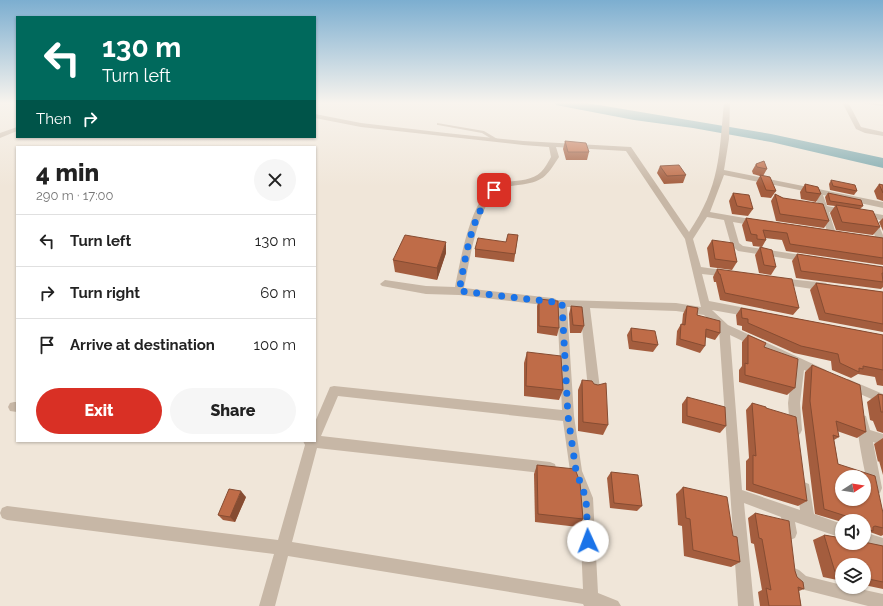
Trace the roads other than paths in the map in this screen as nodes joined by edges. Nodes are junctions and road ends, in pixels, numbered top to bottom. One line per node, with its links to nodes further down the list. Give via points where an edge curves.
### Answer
1 (14, 130): 7 (street)
2 (415, 130): 8 (street)
3 (473, 130): 8 (lane, via 491,135)
4 (726, 130): 10 (street)
5 (864, 130): 6 (street)
6 (883, 134)
7 (0, 136)
8 (497, 140): 9 (street)
9 (552, 144): 21 (street, via 628,150); 30 (street, via 555,157 544,174 538,178 503,185 486,198 473,229)
10 (721, 172): 11 (street); 15 (street, via 712,200)
11 (818, 193): 13 (street); 14 (street)
12 (801, 204): 14 (street)
13 (883, 206)
14 (823, 208): 16 (street); 20 (street)
15 (704, 214): 17 (street); 21 (street)
16 (871, 216): 18 (street); 23 (street)
17 (728, 218): 19 (street); 24 (street, via 735,245 741,249)
18 (883, 218)
19 (765, 224)
20 (832, 234)
21 (689, 239): 25 (street)
22 (867, 239): 23 (street)
23 (882, 241)
24 (820, 260)
25 (698, 270): 26 (street); 33 (street)
26 (736, 275)
27 (766, 279): 29 (street)
28 (385, 284): 30 (street, via 426,290)
29 (834, 288)
30 (459, 291): 31 (street)
31 (562, 303): 32 (street); 40 (street)
32 (585, 304): 33 (street); 38 (street)
33 (706, 308): 34 (street); 35 (street)
34 (758, 314)
35 (724, 328): 36 (street); 49 (street)
36 (799, 362): 37 (street); 46 (street, via 794,403)
37 (858, 388): 39 (street); 42 (street)
38 (594, 389)
39 (883, 399)
40 (568, 416): 41 (street, via 334,391); 47 (street)
41 (316, 434)
42 (864, 434): 43 (street); 50 (street)
43 (883, 440)
44 (316, 441): 47 (street)
45 (313, 442): 58 (street)
46 (798, 444)
47 (576, 471): 60 (street, via 586,498)
48 (802, 474): 53 (street)
49 (736, 494): 51 (street); 64 (street)
50 (877, 496)
51 (787, 512): 53 (street); 56 (street)
52 (8, 513): 58 (street)
53 (808, 519): 54 (street)
54 (835, 529)
55 (871, 542): 57 (street)
56 (791, 543)
57 (883, 546)
58 (282, 548): 60 (street); 62 (street)
59 (793, 559): 61 (street, via 794,575 802,583)
60 (591, 602): 63 (street)
61 (883, 602)
62 (267, 606)
63 (613, 606)
64 (746, 606)

